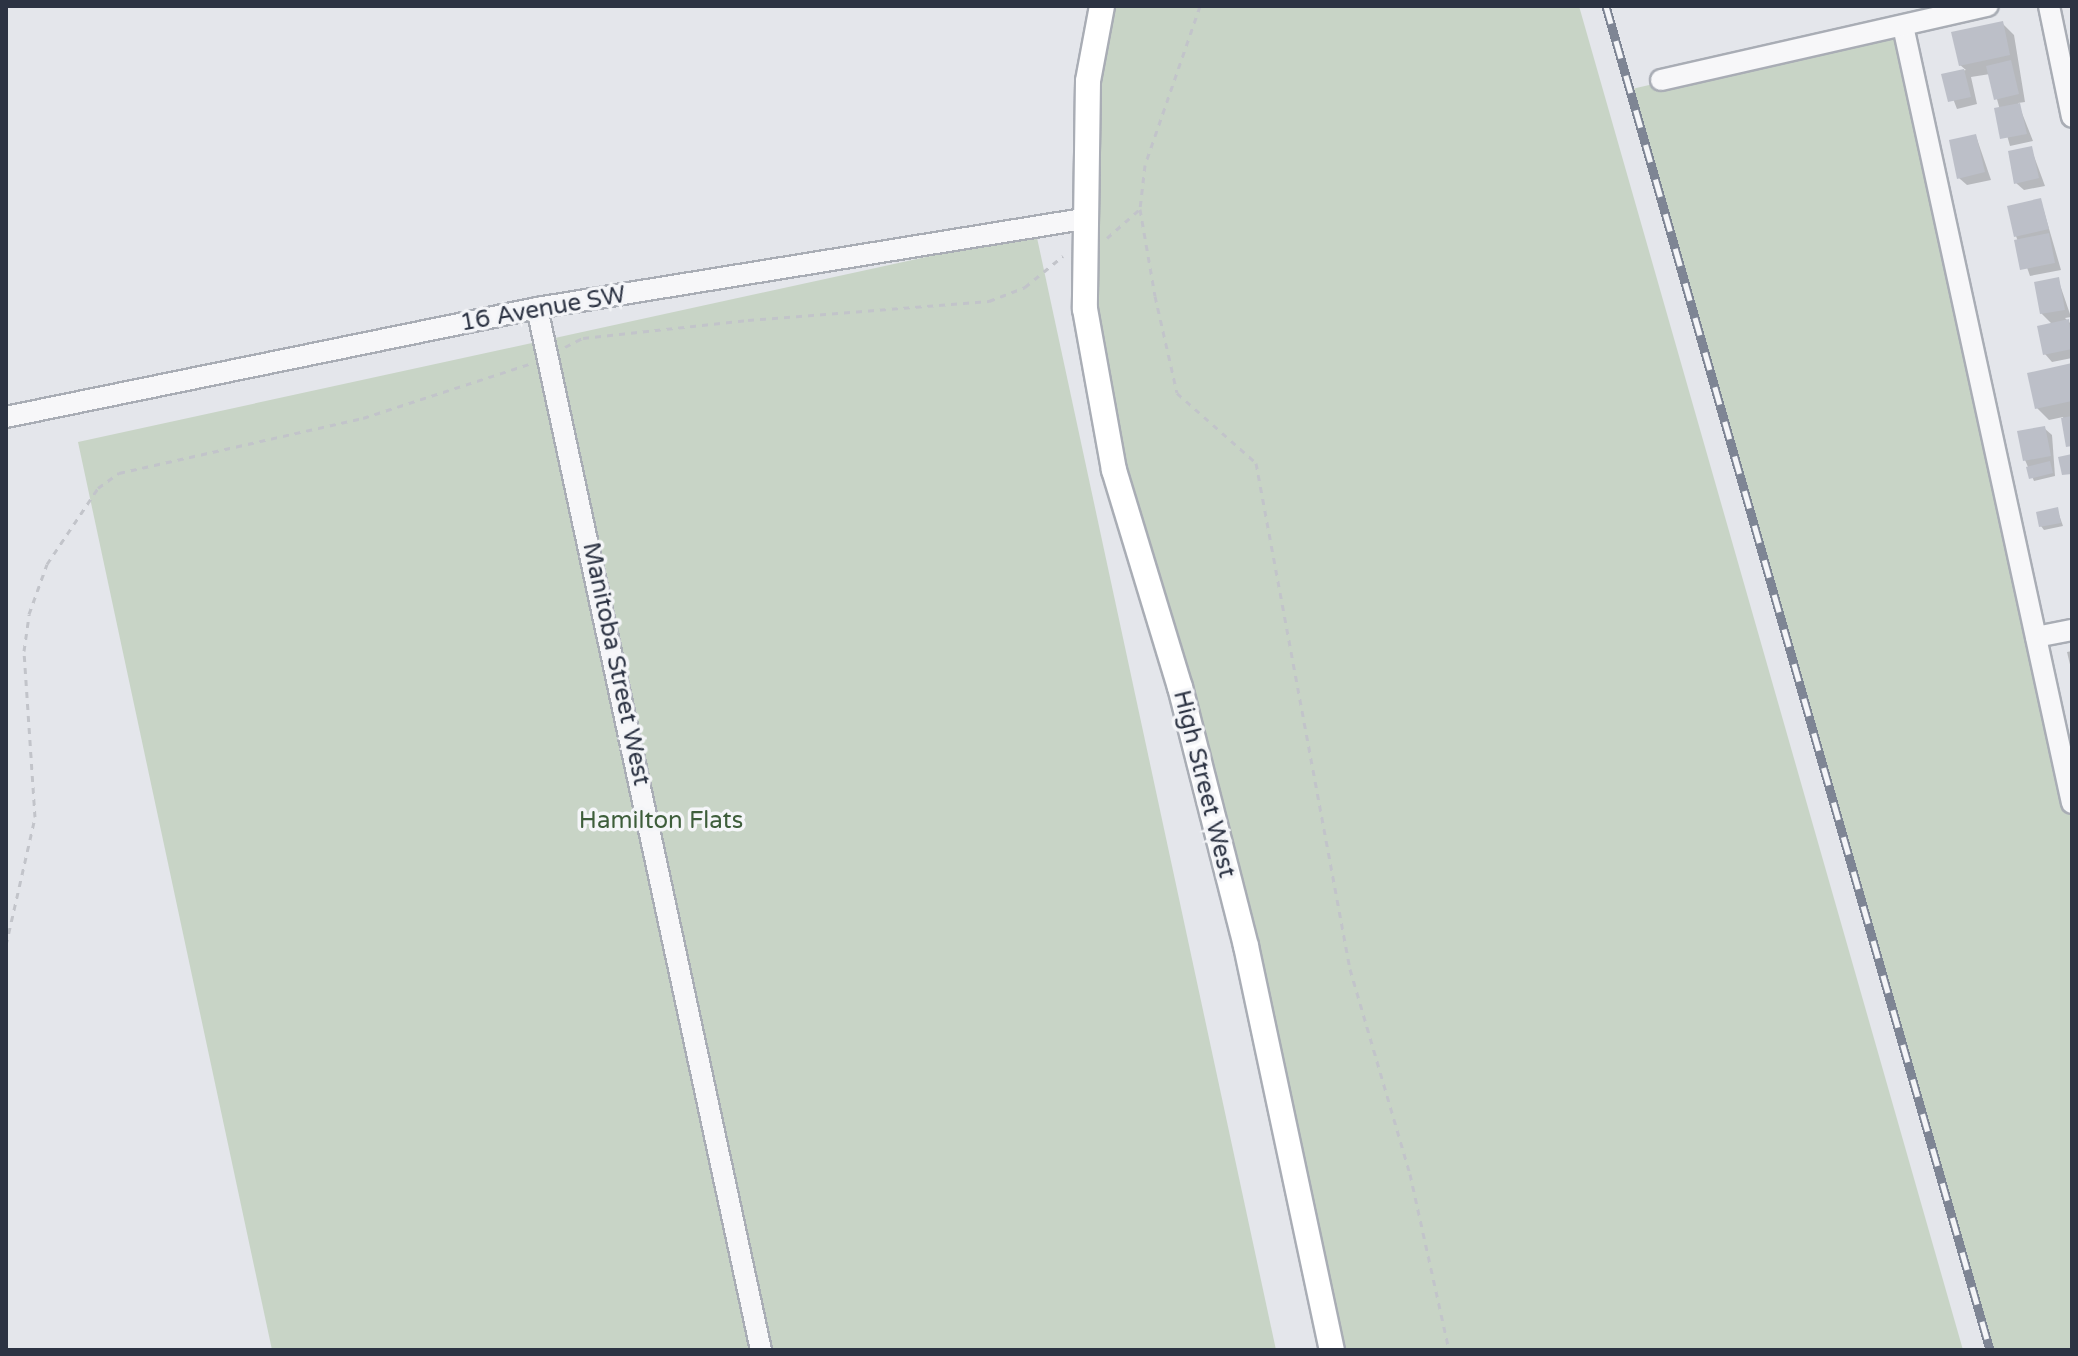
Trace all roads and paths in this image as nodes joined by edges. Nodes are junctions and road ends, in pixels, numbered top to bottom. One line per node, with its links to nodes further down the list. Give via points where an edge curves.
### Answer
1 (1102, 6): 9 (main road, High Street West, via 1088,81)
2 (1200, 6): 8 (path, via 1150,144)
3 (1988, 6): 5 (street)
4 (2049, 6): 7 (street)
5 (1903, 26): 6 (street); 15 (street)
6 (1661, 80)
7 (2072, 117)
8 (1140, 209): 10 (path, via 1112,236); 20 (path, via 1177,393 1256,463 1350,969 1410,1174)
9 (1083, 219): 10 (main road, High Street West); 11 (street, 16 Avenue SW)
10 (1084, 244): 12 (path, via 1025,287 989,301 583,338); 19 (main road, High Street West, via 1085,309 1114,470 1180,687 1246,946)
11 (537, 308): 12 (street, Manitoba Street West); 13 (street, 16 Avenue SW)
12 (551, 353): 17 (path, via 475,387 143,466 98,488 47,564 29,614 24,651 35,817); 18 (street, Manitoba Street West)
13 (6, 417)
14 (2072, 630): 15 (street)
15 (2036, 637): 16 (street)
16 (2072, 803)
17 (6, 945)
18 (761, 1350)
19 (1332, 1350)
20 (1449, 1350)

